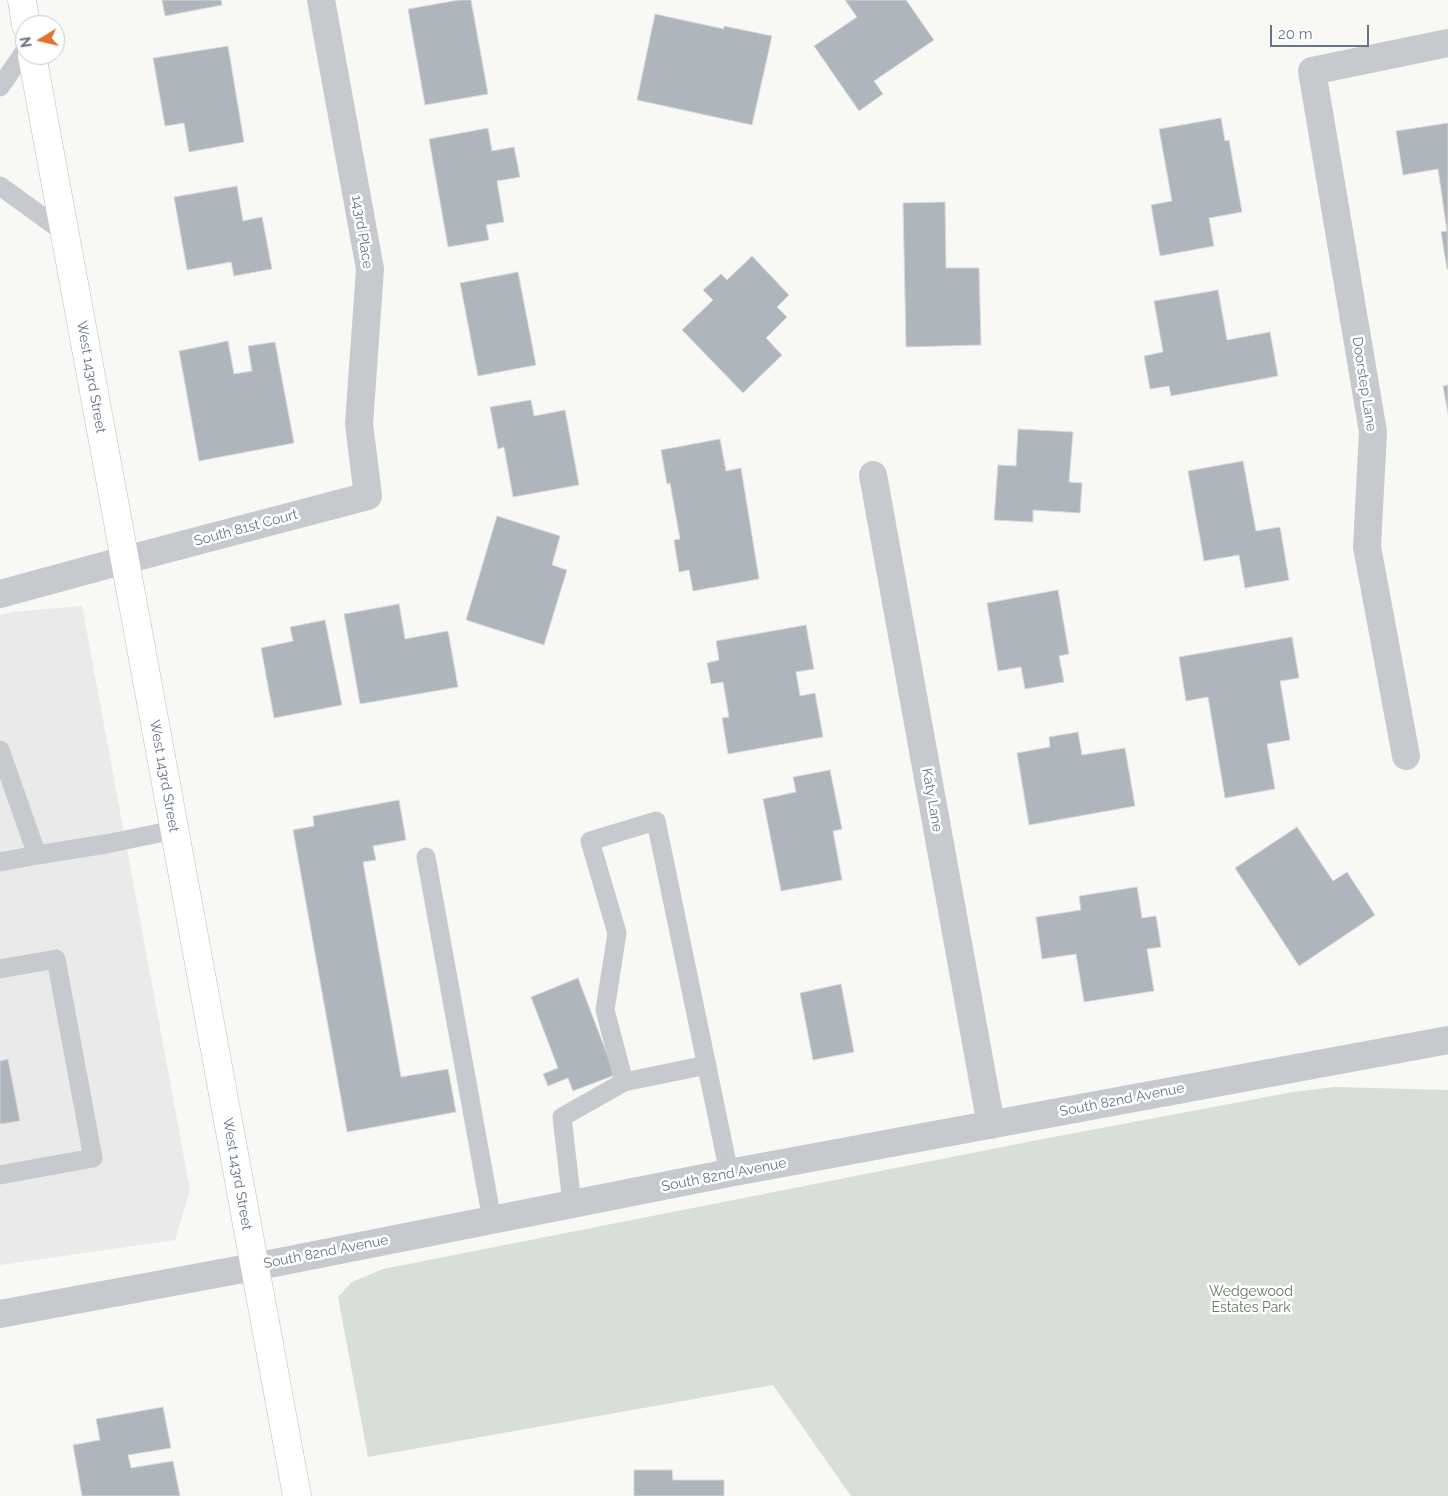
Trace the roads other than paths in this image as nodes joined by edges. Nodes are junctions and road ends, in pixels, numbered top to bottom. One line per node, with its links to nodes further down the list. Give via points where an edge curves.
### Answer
1 (22, 0): 3 (main road)
2 (321, 0): 11 (street, 143rd Place, via 370,269 359,424)
3 (24, 15)
4 (1448, 43): 15 (street, Doorstep Lane, via 1312,71 1373,432 1367,547)
5 (15, 65): 7 (lane)
6 (34, 65): 9 (main road, West 143rd Street)
7 (0, 87)
8 (0, 186): 9 (lane)
9 (65, 233): 12 (main road, West 143rd Street)
10 (873, 475): 24 (street, Katy Lane)
11 (368, 496): 12 (street, South 81st Court)
12 (125, 560): 13 (street, South 81st Court); 16 (main road, West 143rd Street)
13 (0, 594)
14 (0, 750): 17 (lane)
15 (1406, 756)
16 (174, 830): 17 (lane); 29 (main road, West 143rd Street)
17 (38, 855): 19 (lane)
18 (426, 856): 28 (lane)
19 (0, 862)
20 (0, 969): 26 (lane, via 56,959 93,1158)
21 (1448, 1040): 24 (street, South 82nd Avenue)
22 (707, 1065): 23 (lane); 23 (lane, via 656,821 590,841 617,933 605,1010); 25 (lane)
23 (624, 1082): 27 (lane, via 562,1117)
24 (991, 1124): 25 (street, South 82nd Avenue)
25 (729, 1174): 27 (street, South 82nd Avenue)
26 (0, 1175)
27 (572, 1204): 28 (street, South 82nd Avenue)
28 (492, 1220): 29 (street, South 82nd Avenue)
29 (254, 1266): 30 (street, South 82nd Avenue); 31 (main road, West 143rd Street)
30 (0, 1314)
31 (297, 1496)

